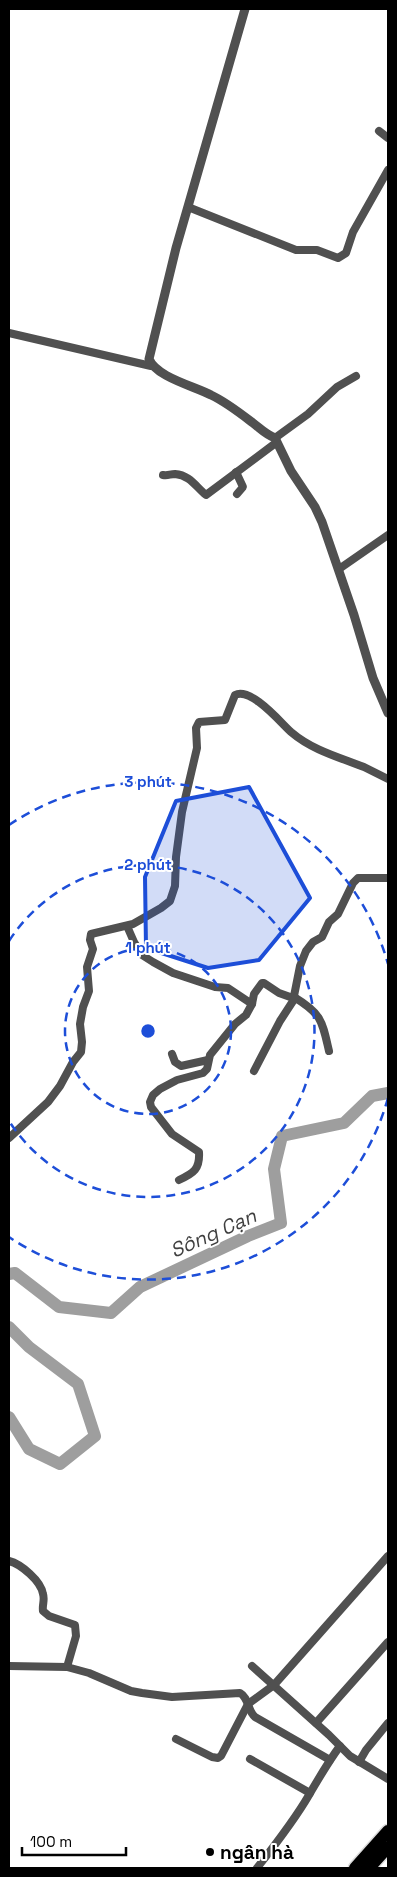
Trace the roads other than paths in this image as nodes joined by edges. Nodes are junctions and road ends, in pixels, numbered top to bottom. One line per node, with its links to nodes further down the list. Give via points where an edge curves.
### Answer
1 (245, 9): 5 (street)
2 (379, 130): 3 (street)
3 (388, 138)
4 (388, 170): 5 (street, via 353,232 346,253 338,258 318,250 296,250)
5 (188, 206): 7 (street, via 151,344)
6 (9, 333): 7 (street)
7 (151, 366): 9 (street, via 211,394)
8 (356, 376): 9 (street, via 338,387)
9 (276, 440): 10 (street); 14 (street, via 315,508)
10 (236, 472): 11 (street, via 206,495 187,478 176,474); 12 (street, via 243,487)
11 (163, 475)
12 (237, 494)
13 (388, 534): 14 (street)
14 (339, 569): 15 (street, via 373,678)
15 (388, 713)
16 (388, 779): 18 (street, via 310,746 265,706 245,694 236,695 225,720 201,721 197,725 197,748 182,812 175,886 170,901)
17 (388, 878): 19 (street, via 362,877 353,883 338,914 329,922 322,937 313,942 306,952)
18 (127, 926): 20 (street, via 142,955 153,962 173,973 214,987 228,988); 25 (street, via 91,934 93,949 87,968 89,991 80,1024 81,1052 48,1102)
19 (294, 998): 20 (street, via 262,983); 21 (street, via 316,1013 323,1027); 24 (street)
20 (252, 1004): 23 (street, via 246,1016 235,1024)
21 (328, 1052)
22 (172, 1054): 23 (street, via 181,1066)
23 (208, 1060): 26 (street, via 203,1073 177,1080 155,1093 150,1102 172,1134 199,1152 200,1161 192,1174)
24 (254, 1071)
25 (9, 1138)
26 (179, 1180)
27 (388, 1556): 33 (street)
28 (9, 1561): 32 (street, via 27,1570 39,1584 44,1611 49,1616 75,1625 76,1636)
29 (388, 1642): 35 (street)
30 (9, 1666): 32 (street)
31 (252, 1666): 33 (street)
32 (67, 1667): 34 (street, via 131,1692 172,1698 236,1692 244,1695)
33 (274, 1685): 34 (street); 35 (street)
34 (248, 1704): 37 (street, via 218,1758); 40 (street, via 255,1717)
35 (316, 1723): 38 (street)
36 (388, 1724): 41 (street)
37 (176, 1739)
38 (340, 1746): 40 (street); 41 (street)
39 (250, 1759): 43 (street)
40 (330, 1760): 43 (street)
41 (359, 1762): 42 (street)
42 (388, 1779)
43 (310, 1793): 47 (street)
44 (388, 1831): 48 (highway)
45 (388, 1847): 46 (highway)
46 (371, 1867)
47 (257, 1868)
48 (355, 1868)

